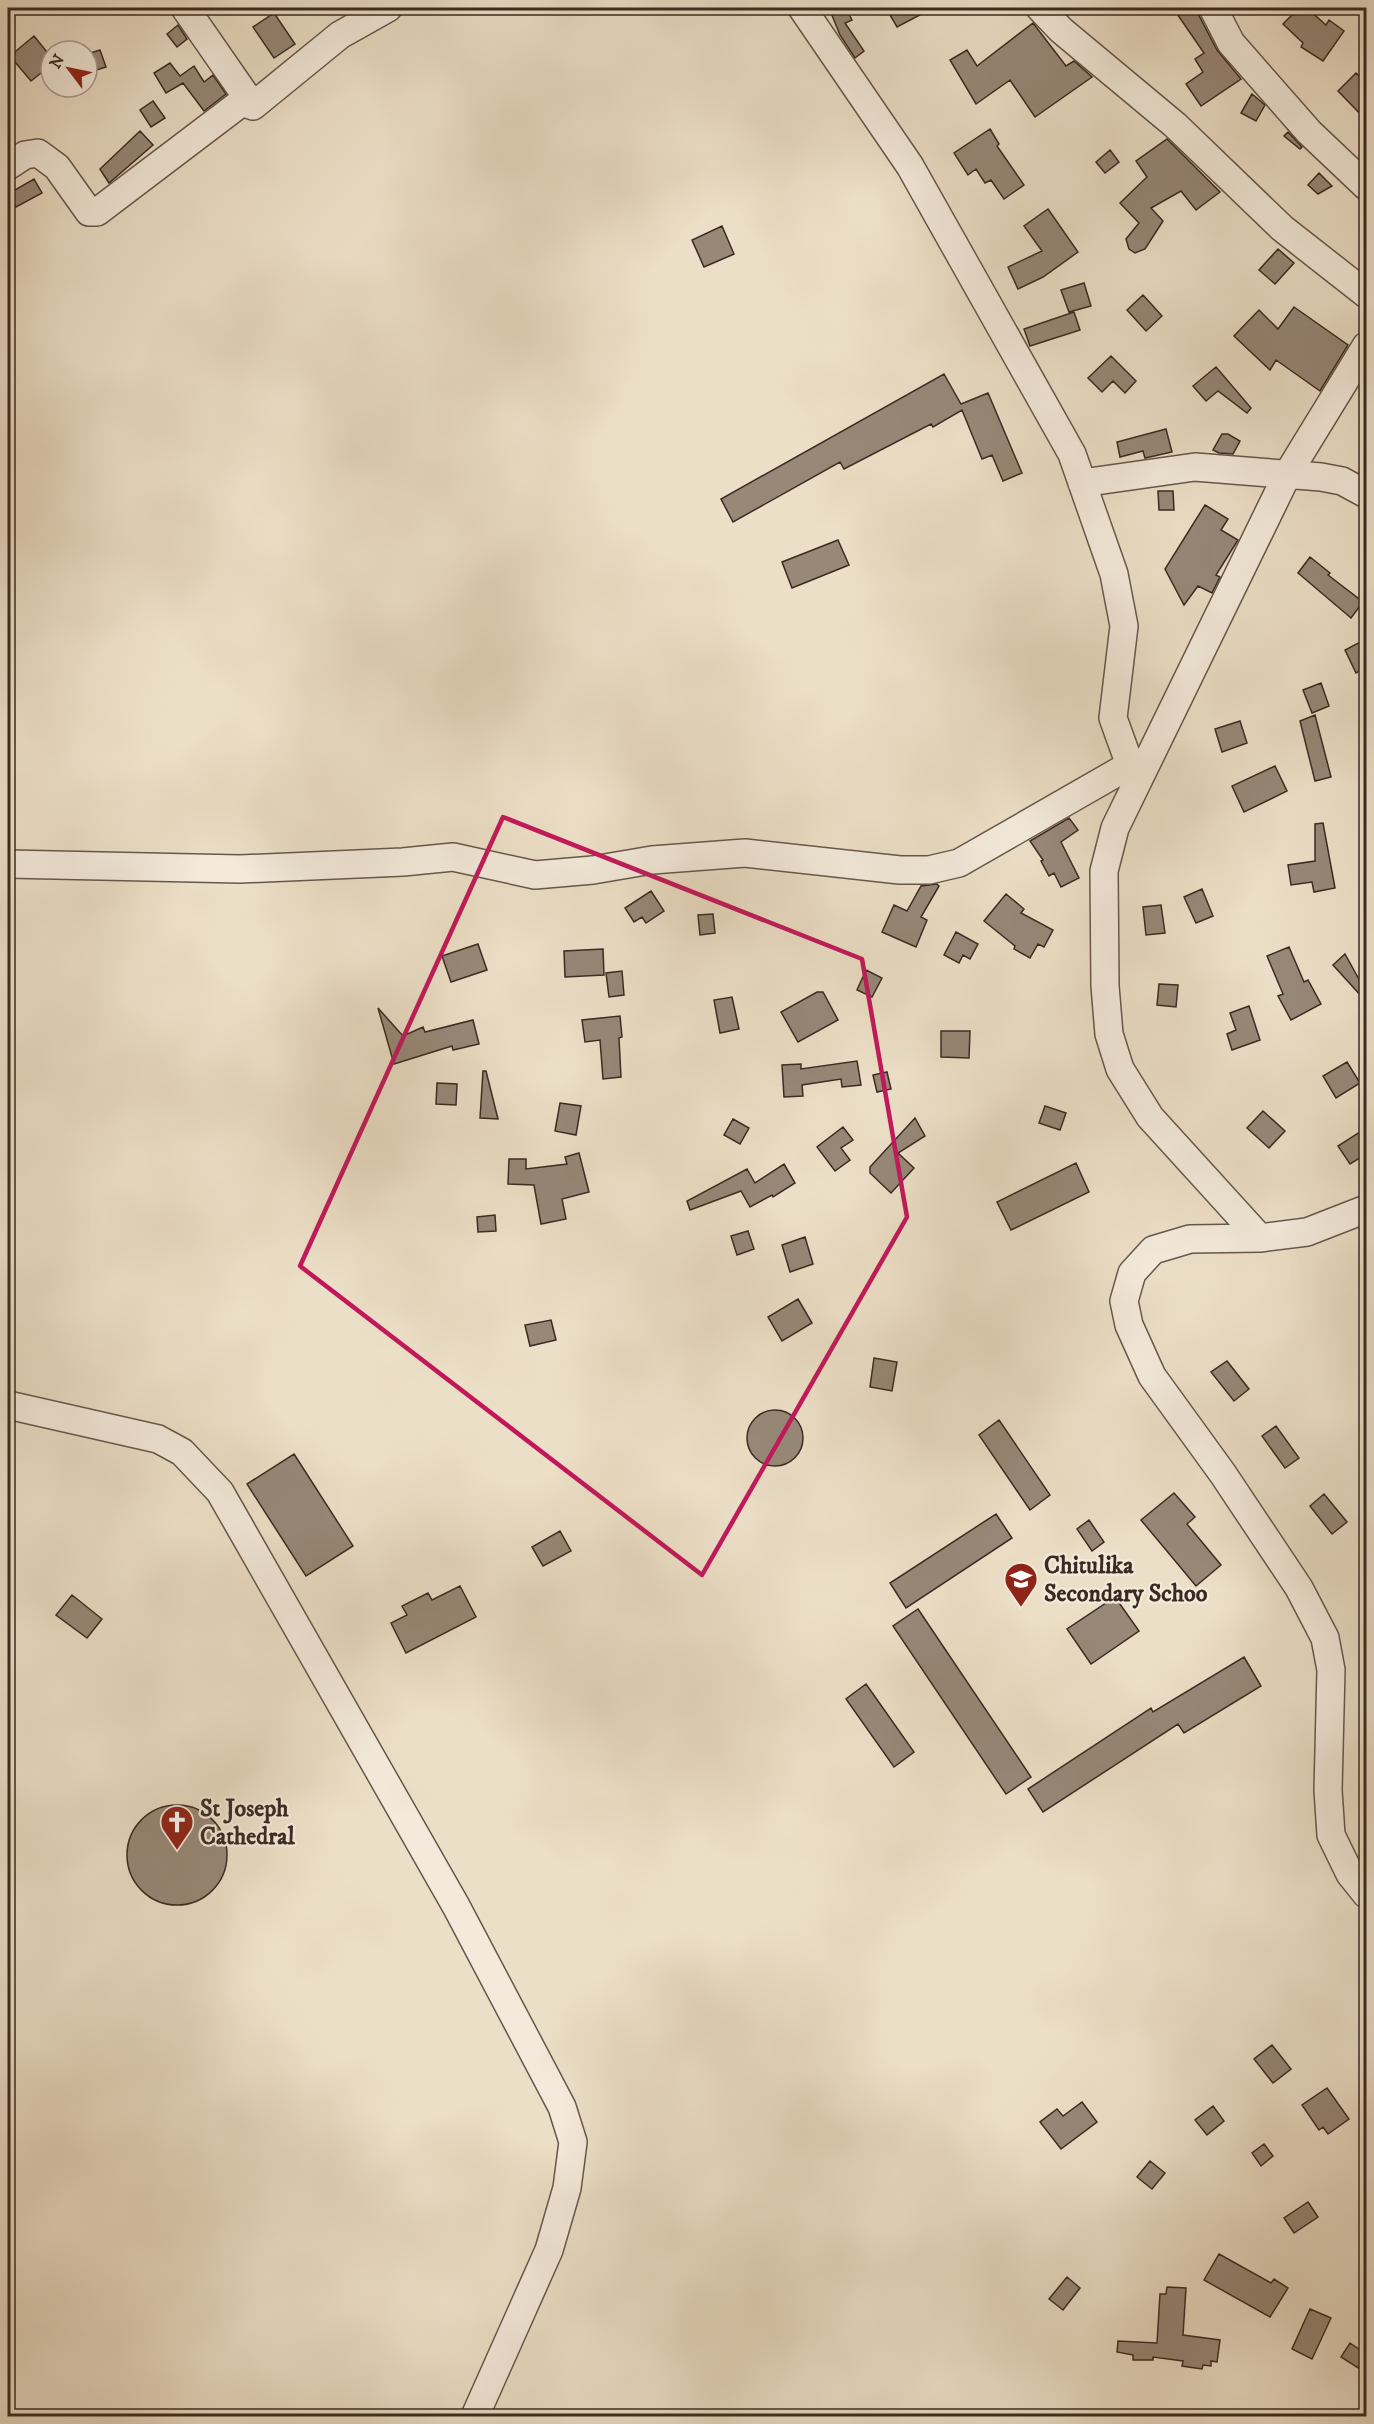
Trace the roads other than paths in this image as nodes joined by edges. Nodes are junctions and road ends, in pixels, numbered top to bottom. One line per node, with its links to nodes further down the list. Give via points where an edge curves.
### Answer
1 (185, 8): 6 (street)
2 (388, 8): 6 (street, via 340,35)
3 (802, 8): 12 (street, via 910,166 1072,454)
4 (1040, 8): 9 (street, via 1175,125 1282,228)
5 (1213, 8): 8 (street, via 1231,43 1309,132)
6 (253, 106): 7 (street, via 242,102 93,213 46,157 38,153 25,155)
7 (8, 166)
8 (1366, 186)
9 (1366, 294)
10 (1366, 346): 11 (street)
11 (1287, 475): 12 (street, via 1195,467); 13 (street, via 1342,481); 14 (street)
12 (1082, 483): 14 (street, via 1114,574 1124,626 1113,718)
13 (1366, 494)
14 (1135, 769): 15 (street, via 959,863 929,870 745,853 535,875 453,857 240,869); 17 (street, via 1104,871 1109,1034 1120,1069 1150,1118)
15 (8, 864)
16 (1366, 1209): 17 (street, via 1307,1232)
17 (1260, 1238): 19 (street, via 1190,1239 1153,1250 1132,1273 1124,1301 1129,1324 1152,1376 1299,1587 1325,1638 1331,1680 1331,1835 1350,1874)
18 (8, 1405): 20 (street, via 158,1439 182,1452 220,1492 456,1906 562,2107 573,2142 567,2188 549,2250)
19 (1366, 1894)
20 (474, 2416)

